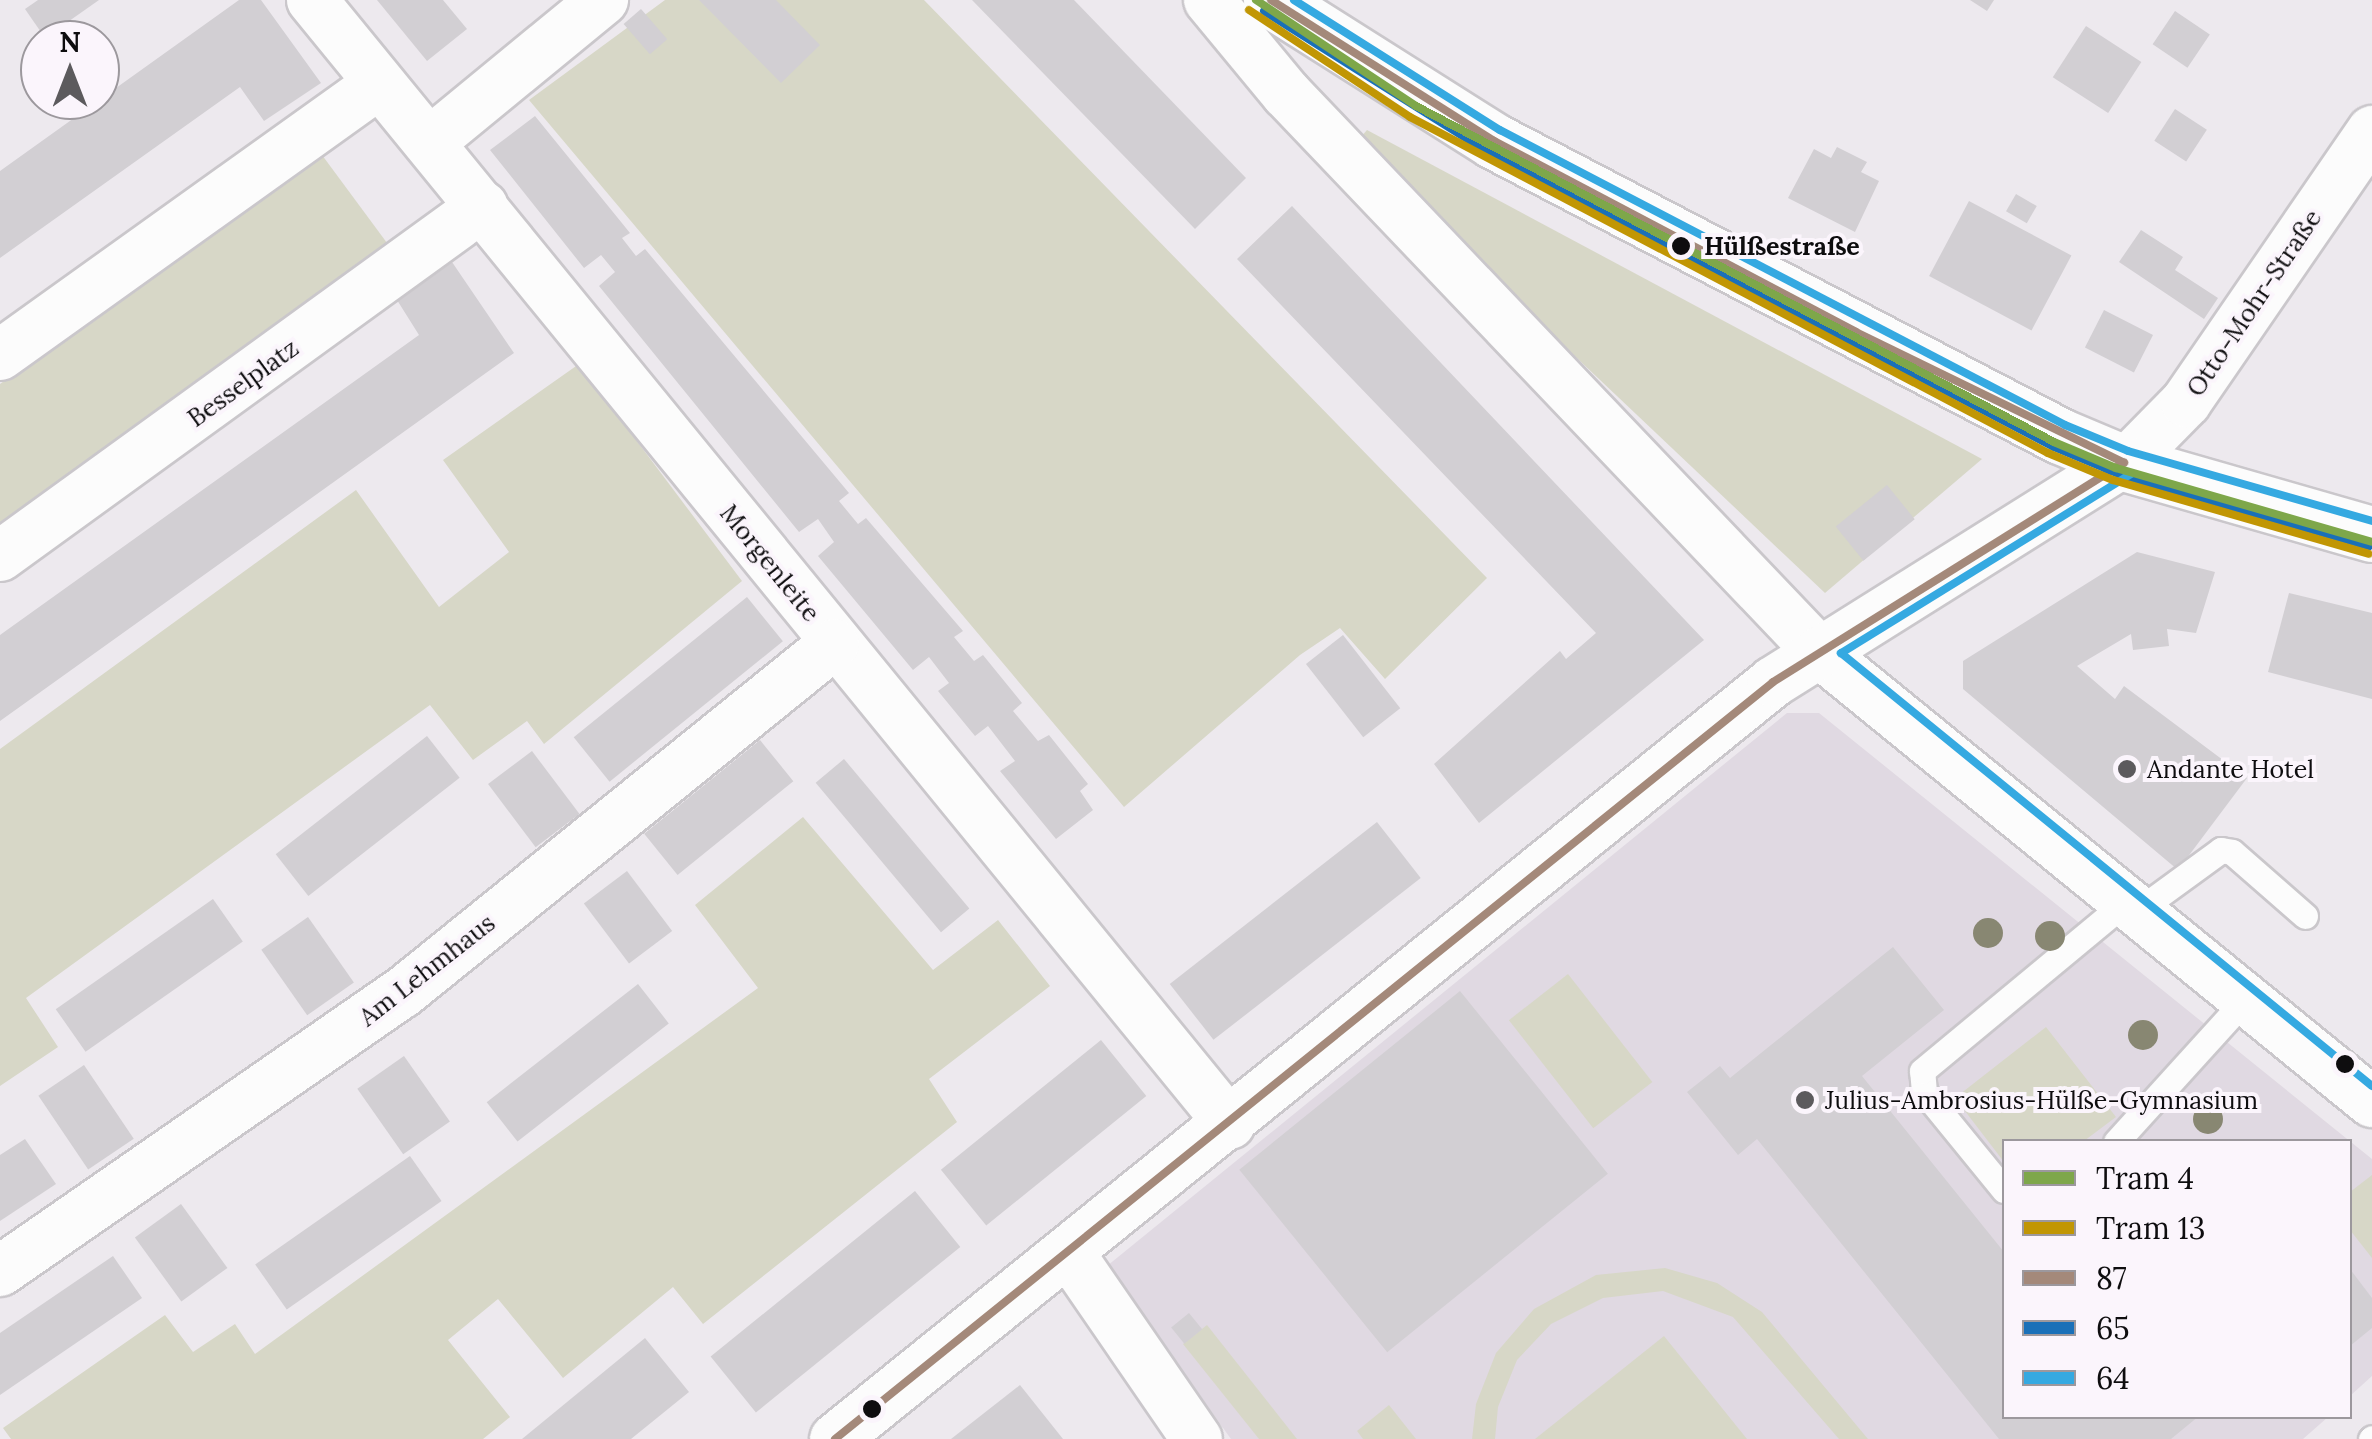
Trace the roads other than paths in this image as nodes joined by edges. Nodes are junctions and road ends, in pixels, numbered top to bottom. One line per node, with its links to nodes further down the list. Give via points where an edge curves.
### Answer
1 (312, 0): 5 (street, Morgenleite)
2 (603, 0): 8 (street)
3 (1209, 0): 6 (street)
4 (1292, 15): 6 (street); 11 (street, via 1494,141)
5 (379, 84): 8 (street, Morgenleite); 10 (street)
6 (1286, 93): 15 (street)
7 (2372, 131): 11 (street, Otto-Mohr-Straße, via 2186,402)
8 (430, 142): 9 (street, Morgenleite)
9 (482, 206): 13 (street, Besselplatz); 14 (street, Morgenleite)
10 (0, 354)
11 (2124, 464): 12 (street); 15 (street, Otto-Mohr-Straße)
12 (2372, 534)
13 (0, 556)
14 (834, 644): 20 (street, Morgenleite); 24 (street, Am Lehmhaus, via 402,993)
15 (1819, 652): 16 (street); 20 (street, Otto-Mohr-Straße, via 1773,682)
16 (2130, 908): 17 (lane, via 2221,850 2232,852); 18 (street); 22 (lane, via 1922,1070 1924,1092)
17 (2304, 916)
18 (2244, 1000): 19 (street); 21 (lane)
19 (2372, 1102)
20 (1230, 1124): 23 (street, Otto-Mohr-Straße)
21 (2119, 1139)
22 (2002, 1188)
23 (1069, 1253): 25 (street, Otto-Mohr-Straße); 26 (street)
24 (0, 1271)
25 (835, 1439)
26 (1197, 1439)

